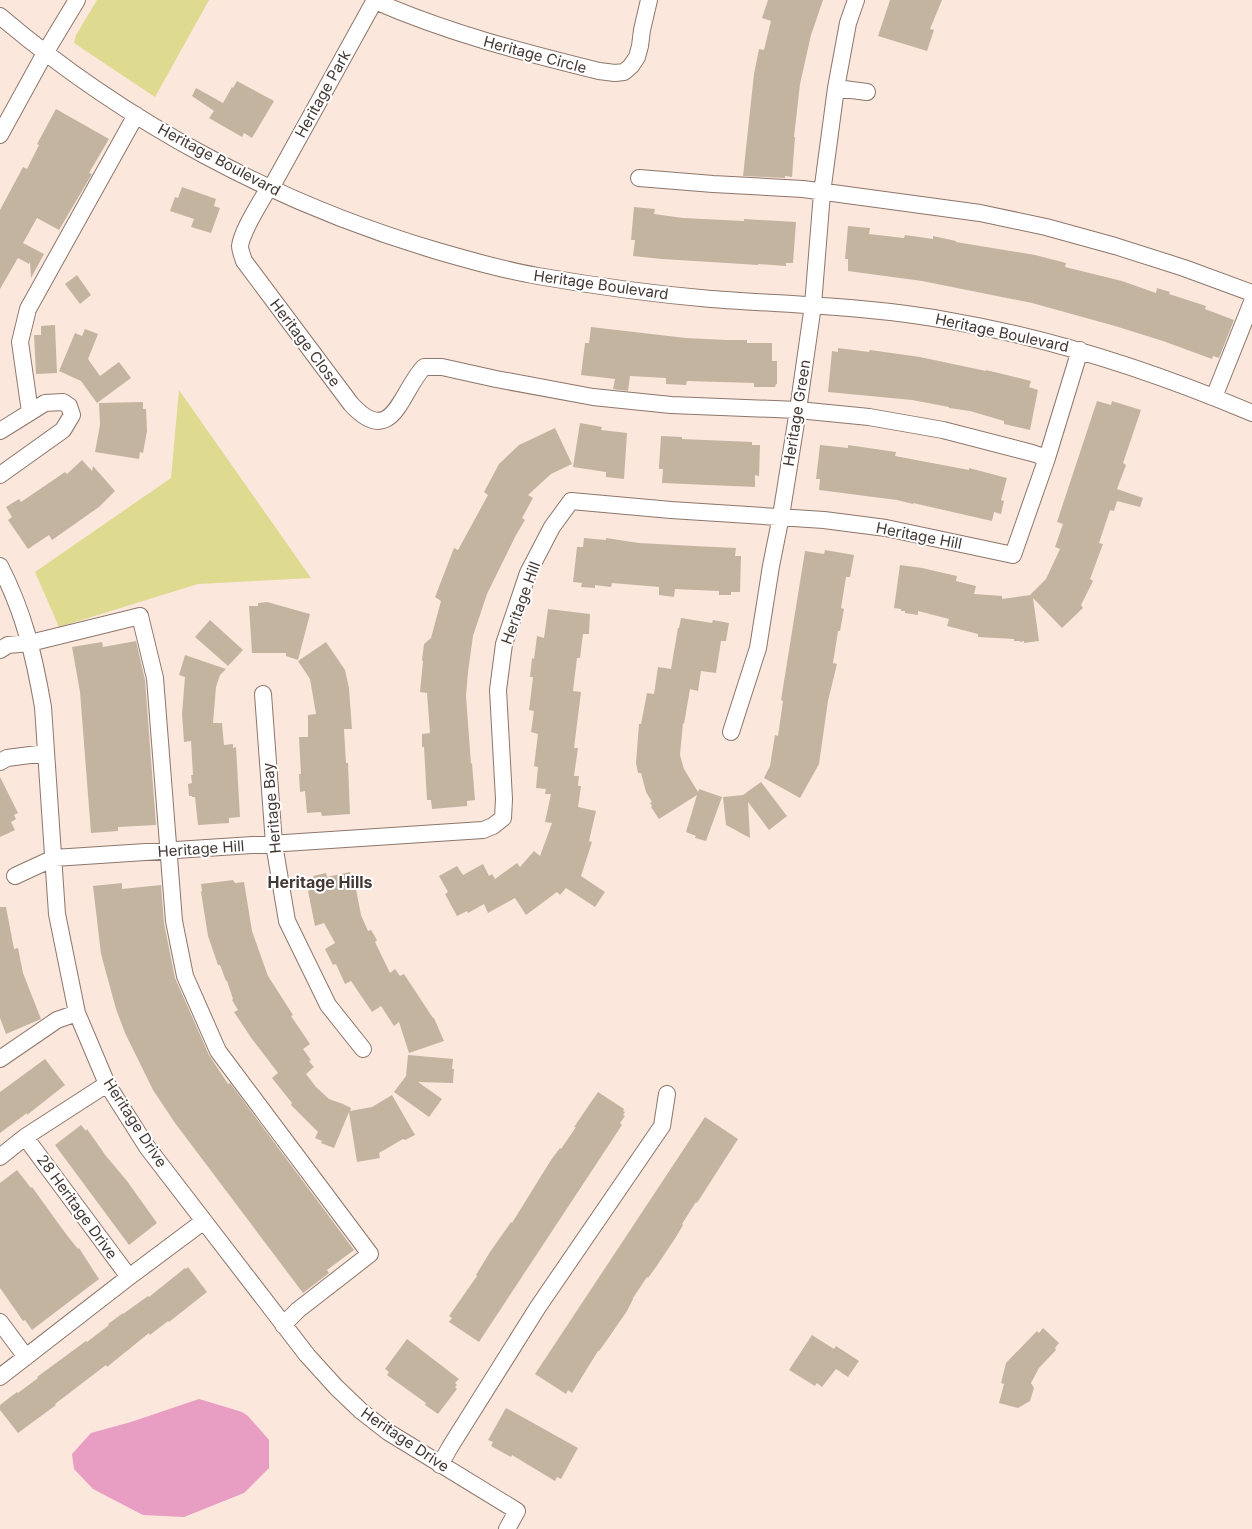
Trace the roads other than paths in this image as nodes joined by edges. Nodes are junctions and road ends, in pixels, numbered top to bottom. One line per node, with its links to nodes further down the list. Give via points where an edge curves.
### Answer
1 (77, 0): 6 (street)
2 (375, 0): 3 (street, Heritage Circle, via 409,16 478,40 615,73 624,72 637,57); 12 (street, Heritage Park)
3 (649, 0)
4 (856, 0): 7 (street, Heritage Green, via 848,23)
5 (0, 16): 6 (street, Heritage Boulevard)
6 (46, 53): 9 (street, Heritage Boulevard); 10 (street)
7 (836, 88): 8 (street); 13 (street, Heritage Green)
8 (867, 92)
9 (136, 115): 12 (street, Heritage Boulevard, via 192,149); 20 (street, via 28,309 20,342)
10 (0, 135)
11 (639, 178): 13 (street)
12 (270, 188): 16 (street, Heritage Boulevard, via 406,242 534,276 638,292); 19 (street, Heritage Close, via 247,227 240,246 244,261 350,404 366,417 384,420 390,416 424,367 442,367 593,397 671,405)
13 (822, 192): 14 (street, via 980,213 1046,227 1115,246); 16 (street, Heritage Green)
14 (1252, 293)
15 (1252, 302): 18 (street)
16 (813, 305): 17 (street, Heritage Boulevard, via 949,320); 19 (street, Heritage Green)
17 (1080, 350): 18 (street, Heritage Boulevard); 23 (street, Heritage Hill)
18 (1214, 397): 21 (street, Heritage Boulevard)
19 (798, 410): 23 (street, via 870,417 943,430); 25 (street, Heritage Green)
20 (30, 412): 22 (street); 24 (street, via 45,403 63,402 69,406 72,415 63,430)
21 (1252, 412)
22 (0, 431)
23 (1046, 458): 25 (street, Heritage Hill, via 1013,554 886,528)
24 (0, 475)
25 (781, 516): 30 (street, Heritage Green, via 758,648); 33 (street, Heritage Hill, via 571,501 552,527 528,574 504,644 498,690 503,818 483,830)
26 (0, 566): 27 (street, Heritage Drive)
27 (30, 642): 28 (street, via 8,645); 31 (street, Heritage Drive, via 43,707); 34 (street, via 140,616 154,678)
28 (0, 650)
29 (263, 694): 33 (street, Heritage Bay)
30 (731, 732)
31 (46, 753): 32 (street, via 7,758); 35 (street, Heritage Drive)
32 (0, 762)
33 (274, 844): 34 (street, Heritage Hill); 38 (street, Heritage Bay, via 287,921 328,1006)
34 (169, 851): 35 (street, Heritage Hill); 47 (street, via 174,921 185,976 218,1051 370,1254)
35 (54, 858): 36 (street, Heritage Hill); 37 (street, Heritage Drive, via 57,914)
36 (15, 876)
37 (77, 1013): 39 (street, via 56,1020); 40 (street, Heritage Drive)
38 (363, 1049)
39 (0, 1059)
40 (107, 1084): 42 (street); 44 (street, Heritage Drive, via 147,1147)
41 (667, 1094): 50 (street, via 662,1126 538,1307)
42 (25, 1137): 43 (street); 45 (street, 28 Heritage Drive)
43 (0, 1157)
44 (204, 1221): 45 (street); 47 (street, Heritage Drive)
45 (129, 1277): 48 (street)
46 (0, 1322): 48 (street)
47 (283, 1324): 50 (street, Heritage Drive, via 307,1356 361,1411)
48 (26, 1357): 49 (street)
49 (0, 1377)
50 (440, 1465): 51 (street, Heritage Drive, via 517,1511)
51 (507, 1529)

